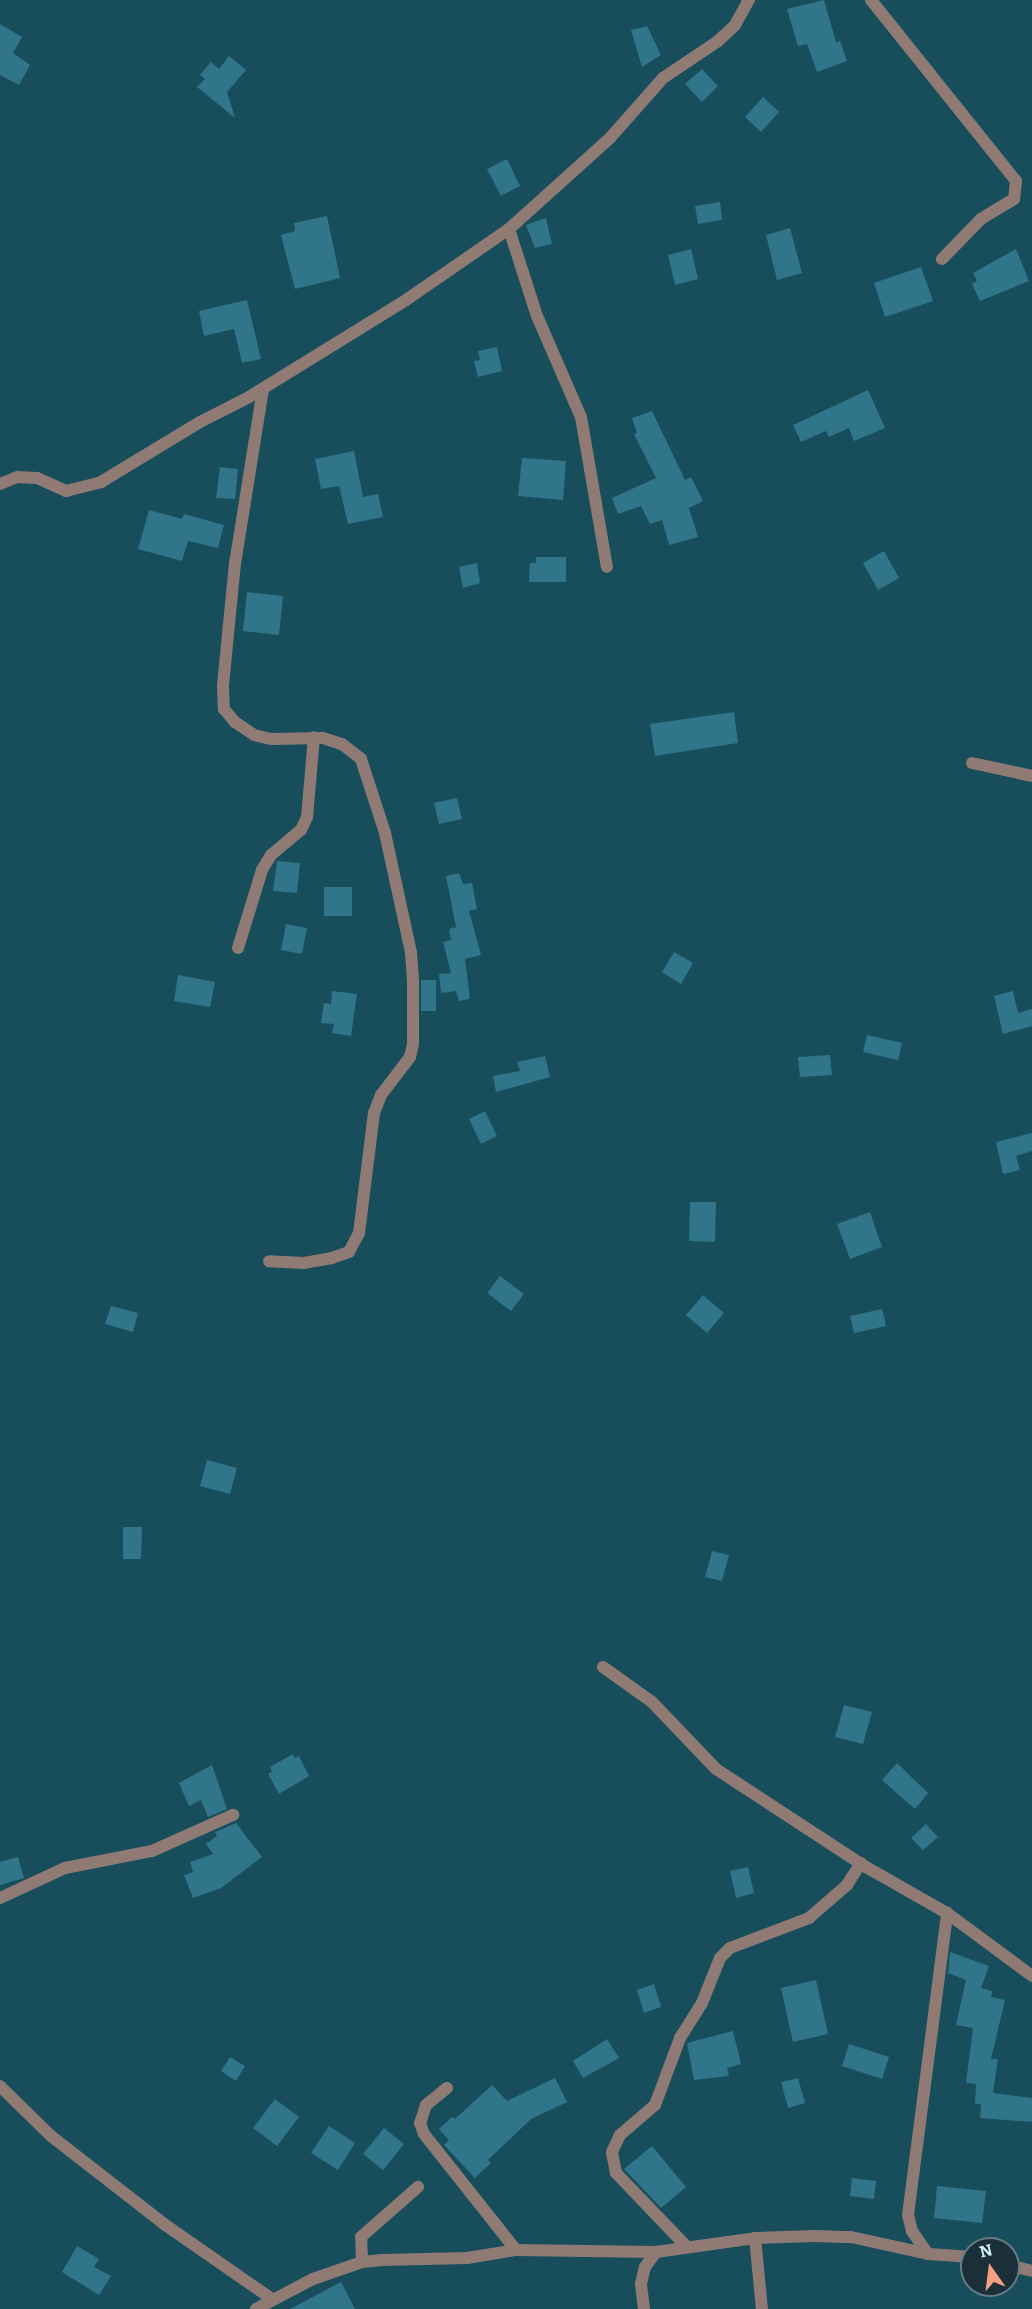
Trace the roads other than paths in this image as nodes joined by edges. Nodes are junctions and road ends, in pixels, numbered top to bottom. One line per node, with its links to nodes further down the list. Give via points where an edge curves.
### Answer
1 (749, 0): 3 (street, via 735,25 663,78 610,138)
2 (871, 0): 4 (street, via 1016,181 1014,199 981,219)
3 (509, 229): 5 (street, via 406,300); 7 (street, via 537,316 581,417)
4 (942, 259)
5 (263, 389): 6 (street, via 86,488 66,491 37,478 17,477); 8 (street, via 235,563 224,709 254,735 272,739)
6 (0, 484)
7 (607, 567)
8 (314, 737): 11 (street, via 308,817 301,830 271,855 262,870); 12 (street, via 342,744 361,759 370,778 411,952 413,1044 410,1058 381,1095 374,1113 366,1199 359,1233 349,1252 304,1263)
9 (972, 763): 10 (street)
10 (1032, 776)
11 (238, 948)
12 (269, 1261)
13 (603, 1667): 15 (street, via 652,1702 716,1769)
14 (233, 1815): 16 (street, via 152,1851 66,1868)
15 (861, 1863): 17 (street); 23 (street, via 847,1885 810,1918 730,1948 720,1958 702,2002 680,2038 655,2105 620,2134 612,2152 616,2173)
16 (0, 1898)
17 (947, 1913): 18 (street); 26 (street, via 908,2215 912,2231)
18 (1032, 1976)
19 (0, 2086): 29 (street, via 51,2136 164,2224)
20 (447, 2088): 24 (street, via 426,2105 420,2123 424,2134)
21 (418, 2187): 28 (street, via 361,2237)
22 (755, 2238): 23 (street); 26 (street, via 850,2237); 32 (street)
23 (687, 2247): 25 (street)
24 (516, 2250): 25 (street); 28 (street, via 467,2258)
25 (656, 2252): 31 (street, via 645,2267 641,2284)
26 (929, 2254): 27 (street)
27 (960, 2256)
28 (362, 2262): 29 (street)
29 (272, 2299): 30 (street)
30 (256, 2309)
31 (644, 2309)
32 (762, 2309)

